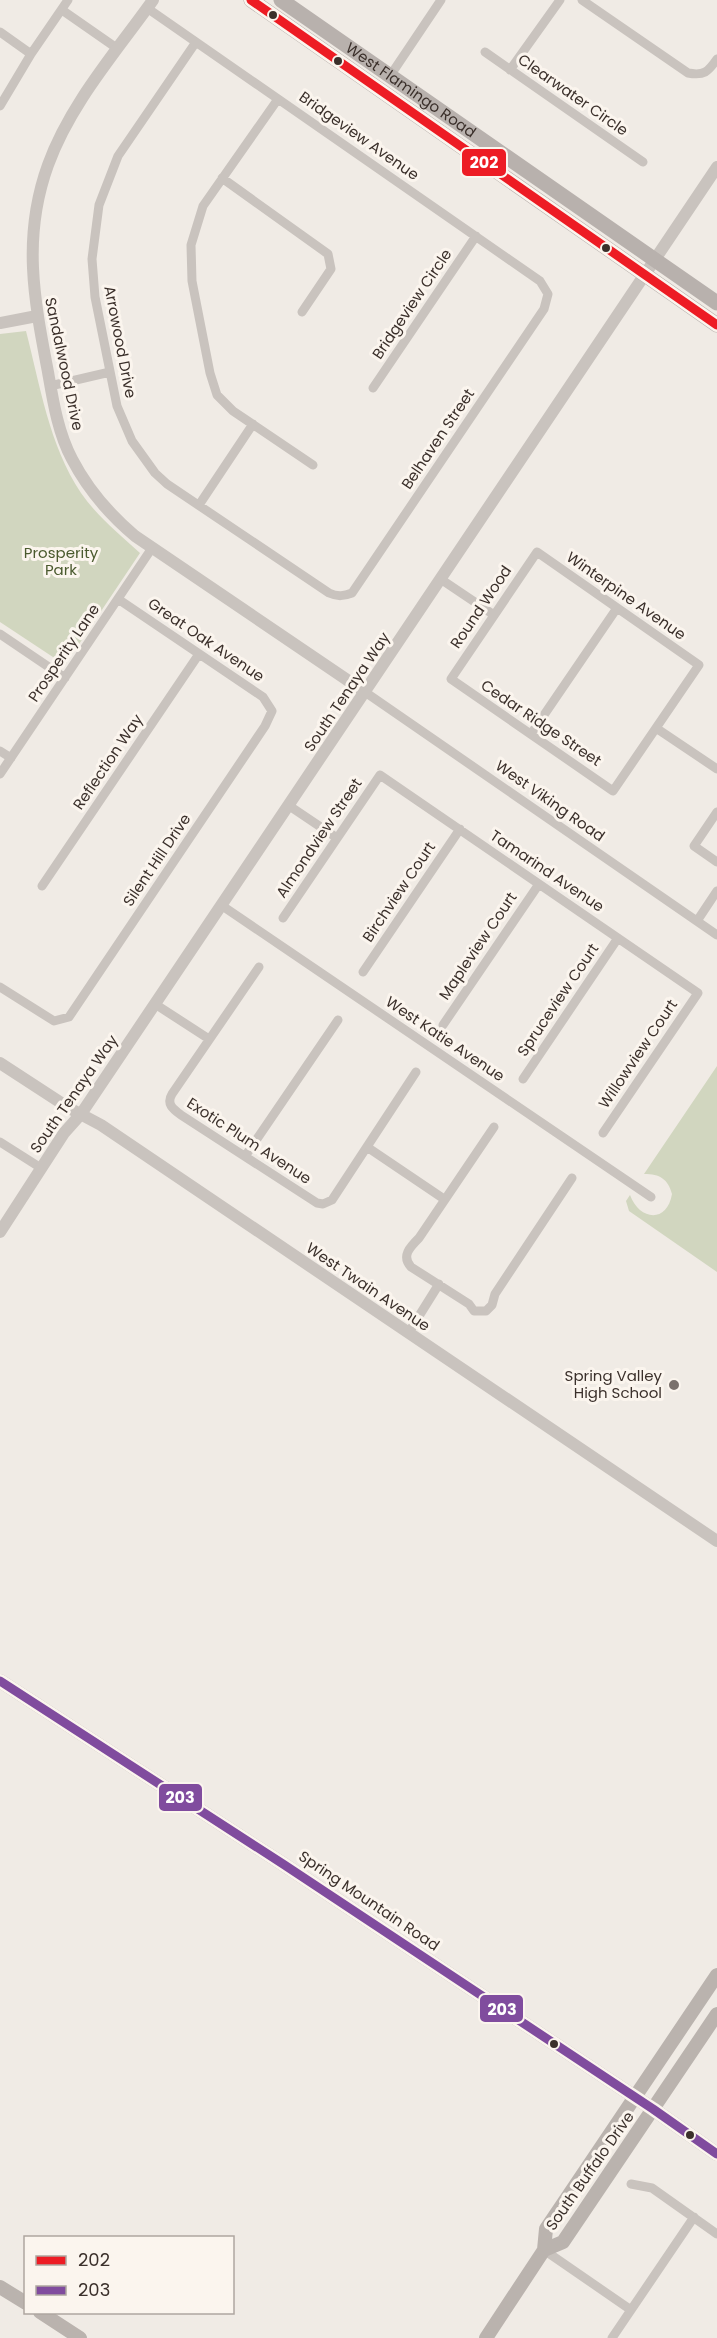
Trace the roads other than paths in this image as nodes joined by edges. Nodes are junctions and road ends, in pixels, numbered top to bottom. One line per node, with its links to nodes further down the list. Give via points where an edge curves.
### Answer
1 (68, 0): 8 (street)
2 (251, 0): 10 (main road, West Flamingo Road)
3 (281, 0): 17 (main road, West Flamingo Road)
4 (441, 0): 17 (street)
5 (560, 0): 16 (street)
6 (582, 0): 15 (street, via 688,74 708,72)
7 (150, 4): 11 (street, Bridgeview Avenue); 12 (street, Sandalwood Drive)
8 (62, 10): 12 (street); 14 (street)
9 (0, 32): 14 (street)
10 (309, 40): 17 (main road, via 331,46 376,77); 25 (main road, West Flamingo Road)
11 (196, 42): 18 (street, Bridgeview Avenue); 32 (street, Arrowood Drive, via 118,156 99,205 92,259 95,297)
12 (118, 49): 29 (street, Sandalwood Drive, via 63,130 37,201 32,277)
13 (485, 52): 16 (street, Clearwater Circle)
14 (32, 54): 19 (street)
15 (717, 59)
16 (510, 70): 20 (street, Clearwater Circle)
17 (390, 76): 24 (main road, West Flamingo Road)
18 (278, 99): 22 (street); 23 (street, Bridgeview Avenue)
19 (0, 106)
20 (643, 162)
21 (717, 167): 24 (street, South Tenaya Way)
22 (222, 178): 28 (street, via 322,248 331,261 331,269); 35 (street, via 197,220 191,245 192,281 217,395)
23 (476, 236): 26 (street, Bridgeview Avenue, via 540,281); 34 (street, Bridgeview Circle)
24 (656, 260): 25 (street, South Tenaya Way); 27 (main road, West Flamingo Road)
25 (646, 276): 31 (main road, West Flamingo Road); 40 (street, South Tenaya Way)
26 (548, 294): 41 (street, Belhaven Street, via 544,309 352,593)
27 (717, 303)
28 (302, 312)
29 (37, 316): 30 (street); 33 (street, Sandalwood Drive)
30 (0, 323)
31 (717, 325)
32 (110, 372): 33 (street); 37 (street, Arrowood Drive, via 117,406 132,441 155,473)
33 (50, 386): 38 (street, Sandalwood Drive, via 71,458 88,487 108,512)
34 (373, 388)
35 (252, 424): 36 (street); 37 (street)
36 (313, 465)
37 (199, 505): 41 (street, Arrowood Drive, via 329,593)
38 (152, 548): 42 (street, Prosperity Lane); 49 (street, Sandalwood Drive)
39 (537, 552): 43 (street, Winterpine Avenue); 44 (street, Round Wood)
40 (442, 580): 44 (street); 49 (street, South Tenaya Way)
41 (345, 596)
42 (118, 599): 46 (street, Great Oak Avenue); 47 (street, Prosperity Lane)
43 (617, 608): 51 (street, Winterpine Avenue, via 699,664); 52 (street)
44 (494, 615): 48 (street, Round Wood)
45 (0, 634): 47 (street)
46 (199, 654): 50 (street, Great Oak Avenue, via 263,697); 64 (street, Reflection Way)
47 (65, 678): 54 (street, Prosperity Lane)
48 (451, 679): 52 (street, Cedar Ridge Street)
49 (365, 692): 58 (street, South Tenaya Way); 68 (street, West Viking Road)
50 (272, 711): 73 (street, Silent Hill Drive, via 69,1017 54,1021 47,1018)
51 (656, 728): 52 (street, Cedar Ridge Street, via 613,791); 55 (street)
52 (531, 734)
53 (0, 751): 54 (street)
54 (11, 758): 56 (street, Prosperity Lane)
55 (717, 769)
56 (0, 774)
57 (380, 775): 60 (street, Tamarind Avenue); 61 (street, Almondview Street)
58 (288, 805): 61 (street); 66 (street, South Tenaya Way)
59 (717, 812): 62 (street, via 694,846)
60 (460, 829): 63 (street, Tamarind Avenue); 72 (street, Birchview Court)
61 (337, 838): 67 (street, Almondview Street)
62 (717, 862)
63 (539, 884): 70 (street, Tamarind Avenue); 77 (street, Mapleview Court)
64 (42, 886)
65 (717, 891): 68 (street)
66 (221, 905): 75 (street, South Tenaya Way); 90 (street, West Katie Avenue)
67 (283, 918)
68 (697, 921): 69 (street, West Viking Road)
69 (717, 935)
70 (618, 938): 74 (street, Tamarind Avenue); 81 (street, Spruceview Court)
71 (259, 967): 78 (street)
72 (363, 972)
73 (0, 987)
74 (698, 993): 84 (street, Willowview Court)
75 (155, 1004): 78 (street); 82 (street, South Tenaya Way)
76 (338, 1020): 87 (street)
77 (443, 1024)
78 (209, 1040): 87 (street, Exotic Plum Avenue, via 169,1099 172,1108)
79 (0, 1062): 82 (street, West Twain Avenue)
80 (416, 1072): 86 (street)
81 (523, 1079)
82 (81, 1114): 88 (street, South Tenaya Way); 94 (street, West Twain Avenue)
83 (494, 1127): 91 (street)
84 (603, 1133)
85 (0, 1142): 88 (street)
86 (367, 1147): 87 (street, Exotic Plum Avenue, via 332,1200 323,1204); 91 (street)
87 (246, 1155)
88 (41, 1168): 92 (street, South Tenaya Way)
89 (572, 1178): 93 (street, via 489,1308 474,1311)
90 (651, 1197)
91 (444, 1200): 93 (street, via 408,1249 407,1263)
92 (0, 1232)
93 (439, 1284): 94 (street)
94 (409, 1332): 95 (street, West Twain Avenue)
95 (717, 1541)
96 (0, 1681): 99 (main road, Spring Mountain Road)
97 (717, 1976): 99 (main road, South Buffalo Drive)
98 (717, 2014): 100 (main road, South Buffalo Drive)
99 (635, 2097): 100 (main road, Spring Mountain Road); 105 (main road, South Buffalo Drive, via 546,2229)
100 (653, 2109): 101 (main road, Spring Mountain Road); 105 (main road, South Buffalo Drive, via 563,2242)
101 (717, 2154)
102 (631, 2184): 103 (street, via 652,2188)
103 (694, 2217): 104 (street); 108 (street)
104 (717, 2234)
105 (544, 2250): 108 (street); 111 (main road, South Buffalo Drive)
106 (0, 2287): 107 (main road)
107 (24, 2302)
108 (631, 2310): 112 (street)
109 (42, 2314): 110 (main road)
110 (80, 2338)
111 (486, 2338)
112 (612, 2338)

